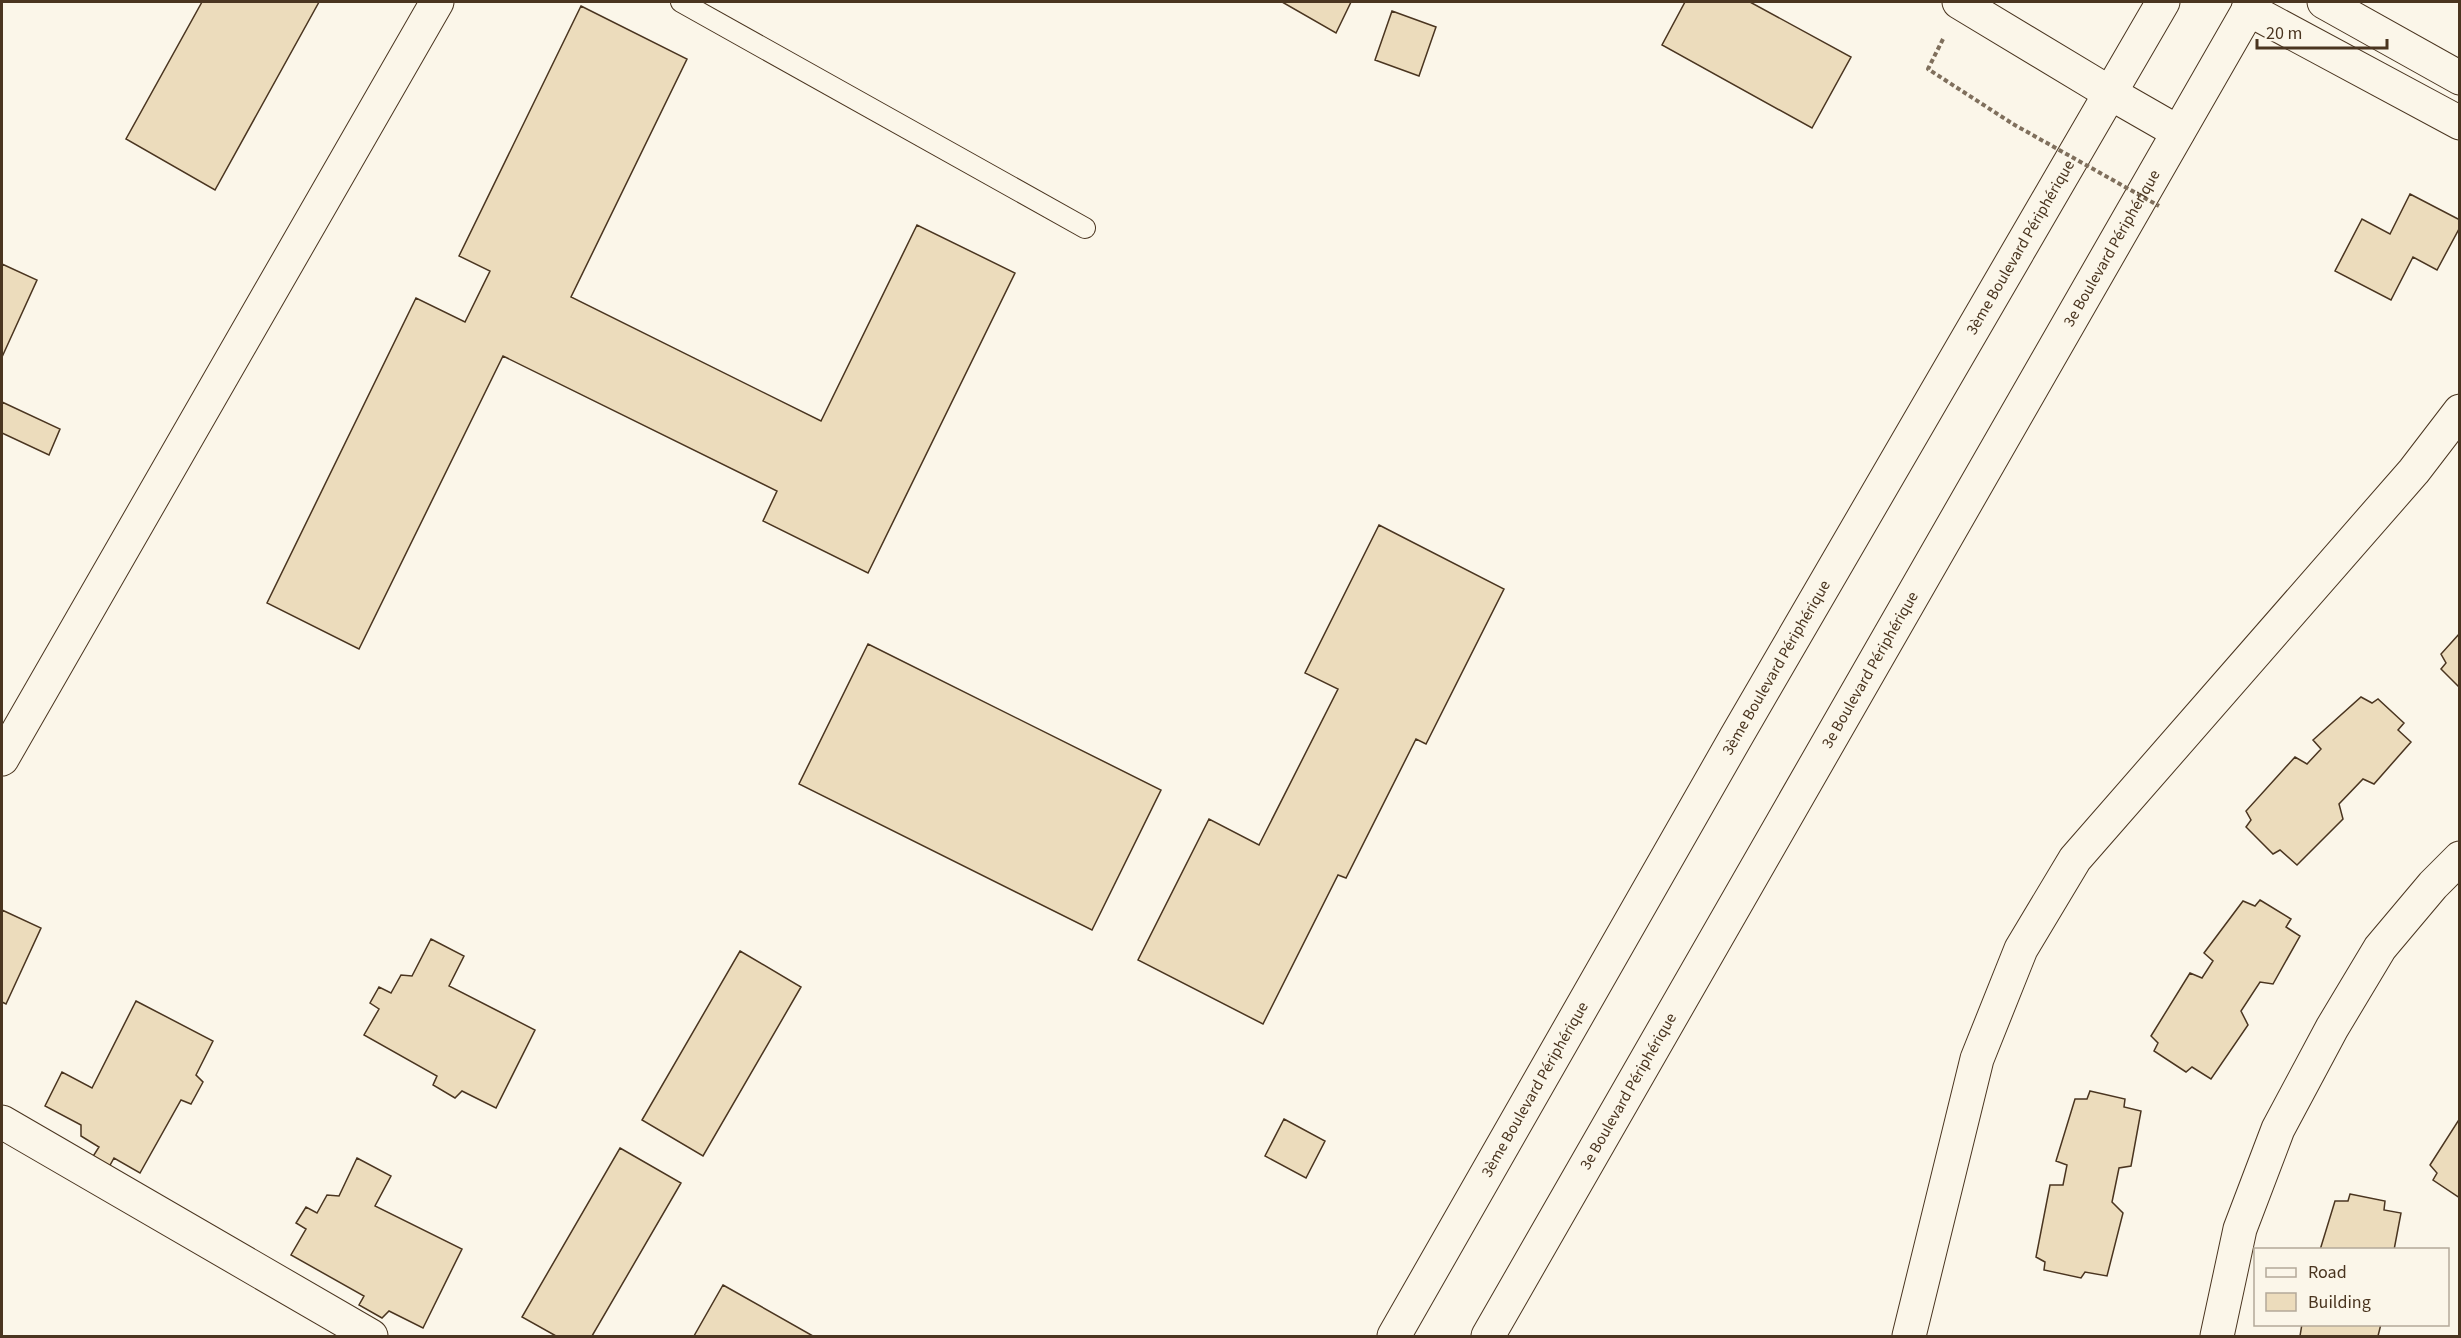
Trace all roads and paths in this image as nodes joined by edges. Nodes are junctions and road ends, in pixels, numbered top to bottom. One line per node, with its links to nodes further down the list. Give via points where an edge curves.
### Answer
1 (437, 2): 15 (main road)
2 (681, 2): 13 (lane)
3 (1959, 2): 9 (main road)
4 (2163, 2): 9 (main road, 3ème Boulevard Périphérique)
5 (2324, 2): 8 (main road)
6 (2251, 5): 10 (main road); 11 (main road, 3e Boulevard Périphérique)
7 (1928, 69): 12 (path, bridge, via 2013,124)
8 (2460, 78)
9 (2110, 93): 11 (main road); 19 (main road, 3ème Boulevard Périphérique)
10 (2460, 123)
11 (2178, 132): 20 (main road, 3e Boulevard Périphérique)
12 (2159, 206)
13 (1085, 228)
14 (2460, 411): 21 (main road, via 2415,471 2075,859 2021,949 1977,1059)
15 (2, 759)
16 (2460, 858): 22 (main road, via 2380,948 2278,1129 2240,1229)
17 (2, 1122): 18 (main road)
18 (371, 1336)
19 (1394, 1336)
20 (1488, 1336)
21 (1910, 1336)
22 (2217, 1336)

